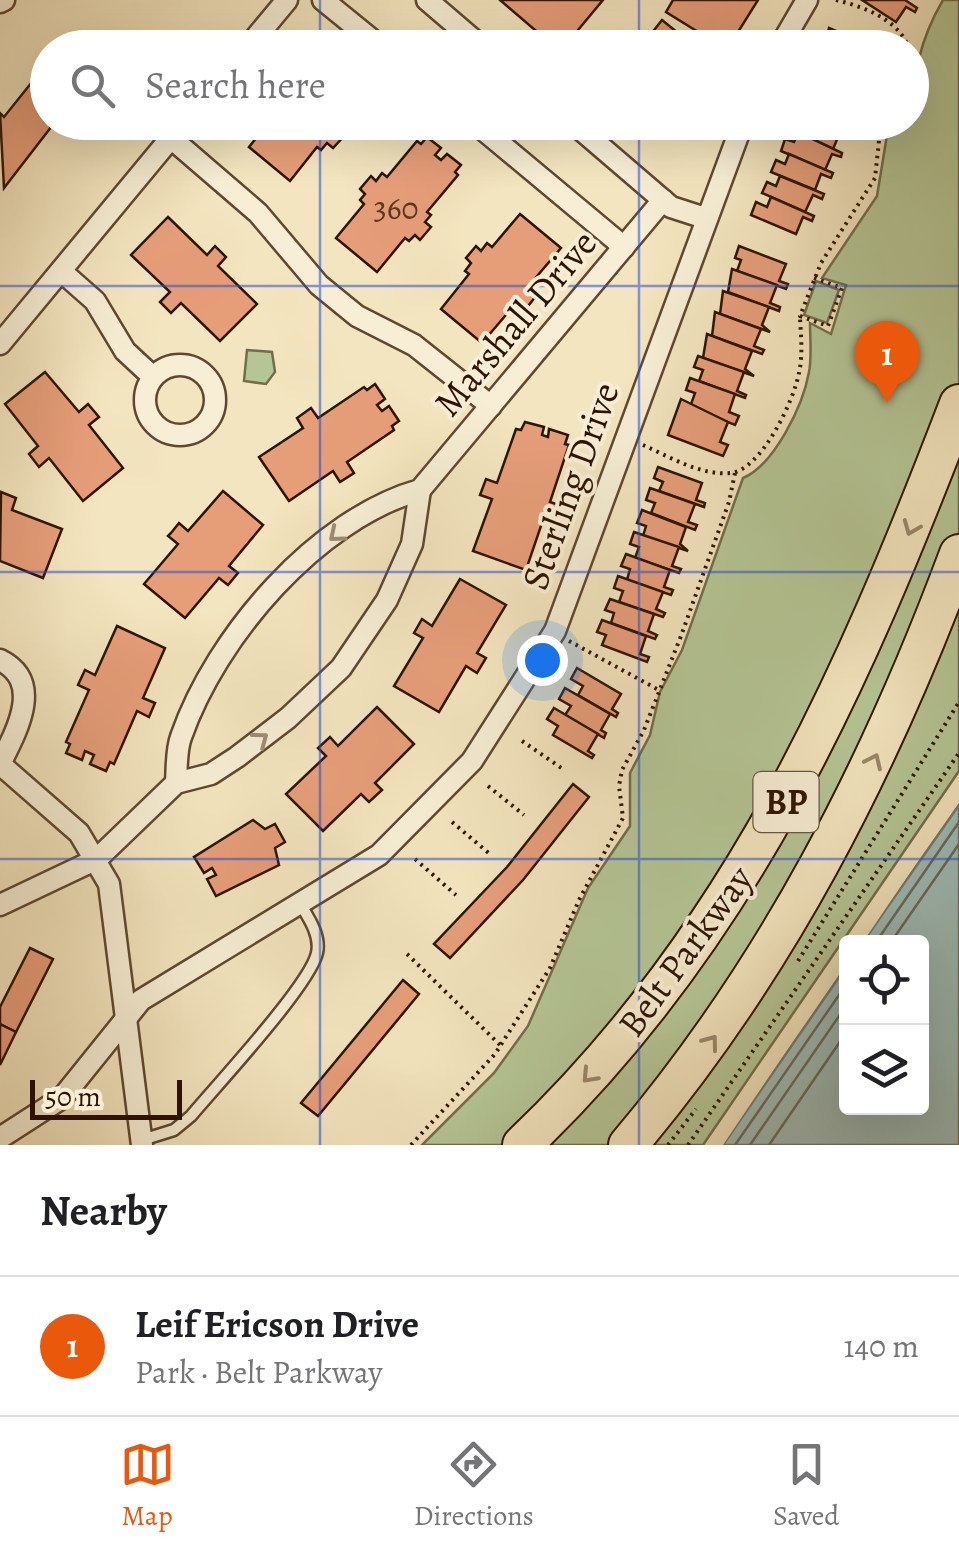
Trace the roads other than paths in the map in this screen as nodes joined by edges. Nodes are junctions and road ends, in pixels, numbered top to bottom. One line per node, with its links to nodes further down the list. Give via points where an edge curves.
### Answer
1 (287, 0): 5 (street)
2 (323, 0): 6 (street)
3 (427, 0): 7 (street)
4 (807, 0): 8 (street)
5 (262, 30)
6 (360, 30)
7 (462, 30)
8 (790, 30)
9 (169, 140): 17 (street)
10 (187, 140): 21 (street, via 319,285 357,316 414,345)
11 (496, 140): 16 (street)
12 (593, 140): 14 (street)
13 (737, 140): 15 (street, Sterling Drive)
14 (662, 200): 15 (street); 16 (street, Marshall Drive)
15 (705, 218): 28 (street, Sterling Drive, via 555,631 472,761 379,856)
16 (624, 247): 21 (street, Marshall Drive)
17 (61, 271): 18 (street); 19 (street, via 95,301 125,351)
18 (0, 344)
19 (153, 376)
20 (959, 404): 33 (highway, Belt Parkway / BP, one-way to 33, via 848,678 740,881 648,1008)
21 (491, 406): 22 (street, Marshall Drive)
22 (420, 490): 26 (street, Marshall Drive, one-way to 26, via 380,502 275,586 221,658 180,739); 26 (street, one-way to 22, via 211,774 238,757 342,668 387,600 412,544)
23 (959, 554): 34 (highway, Belt Parkway / BP, one-way to 23, via 728,1019 804,897 871,768)
24 (0, 660): 25 (street, via 24,682 25,703)
25 (0, 764): 27 (street, via 79,832)
26 (176, 783): 27 (street)
27 (96, 858): 29 (street); 30 (street, via 109,884)
28 (299, 902): 30 (street, Sterling Drive); 32 (lane, via 316,935 317,955 191,1116)
29 (0, 905)
30 (126, 1013): 31 (street, via 62,1098); 32 (street)
31 (0, 1138)
32 (142, 1142)
33 (522, 1145)
34 (628, 1145)

